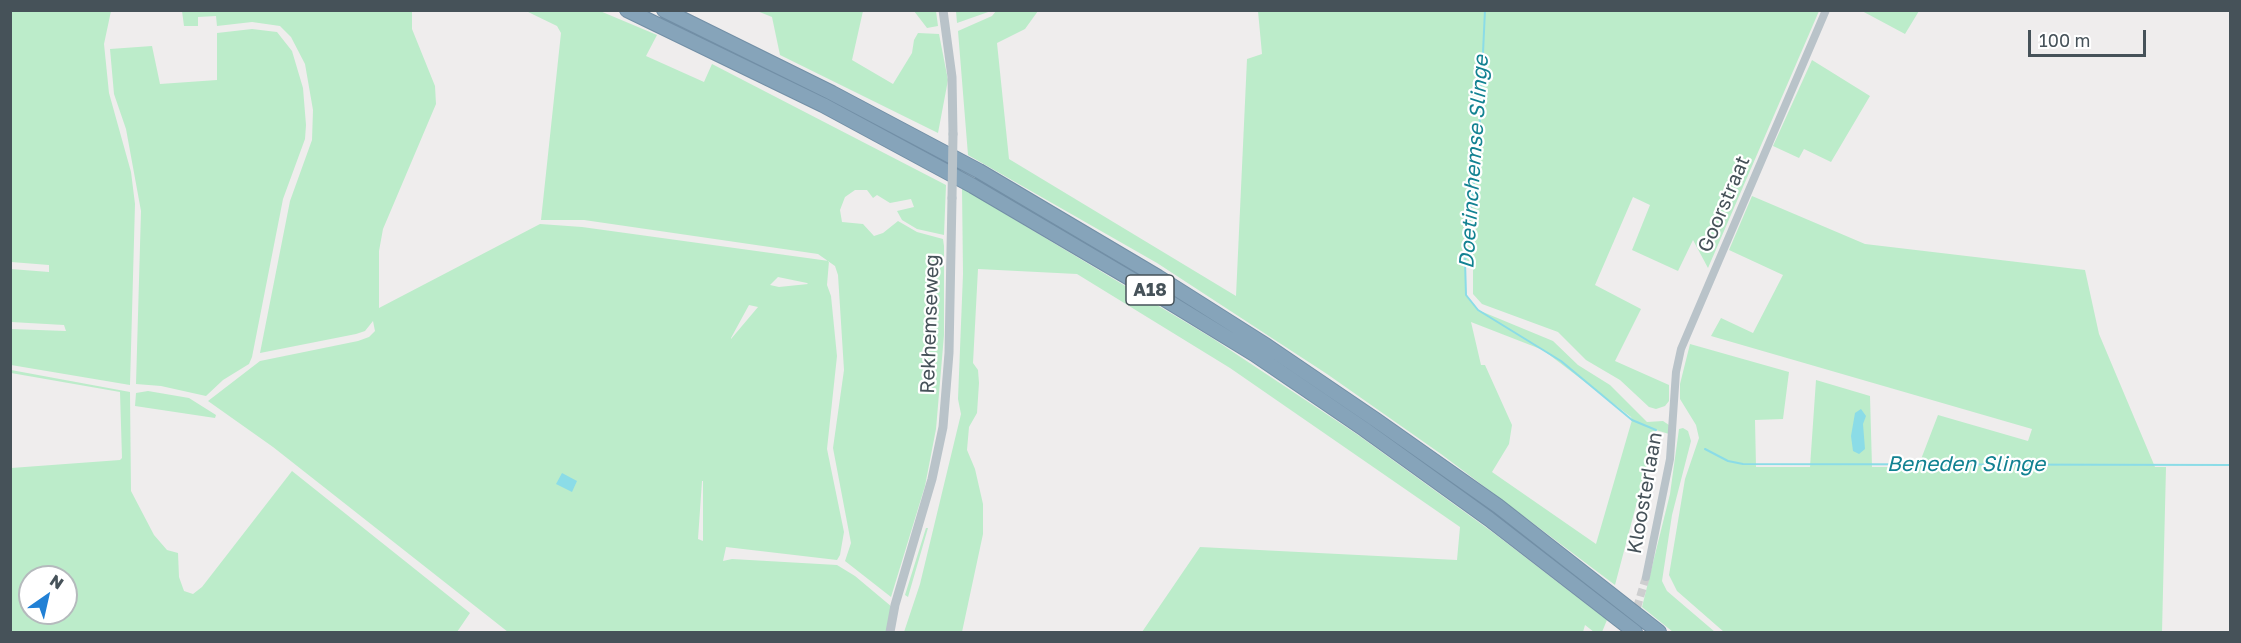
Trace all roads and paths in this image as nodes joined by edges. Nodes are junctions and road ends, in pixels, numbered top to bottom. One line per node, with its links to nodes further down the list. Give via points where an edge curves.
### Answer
1 (627, 10): 8 (highway, A18, via 842,115 982,191 1254,354 1489,519)
2 (663, 10): 9 (highway, A18, via 979,171 1188,296 1498,506)
3 (943, 10): 7 (street, Rekhemseweg, bridge, via 952,77 953,134 949,353 943,427 933,479)
4 (1826, 10): 5 (street, Goorstraat, via 1681,349)
5 (1675, 415): 6 (street, Kloosterlaan, via 1664,495)
6 (1646, 577)
7 (890, 633)
8 (1635, 633)
9 (1659, 633)

